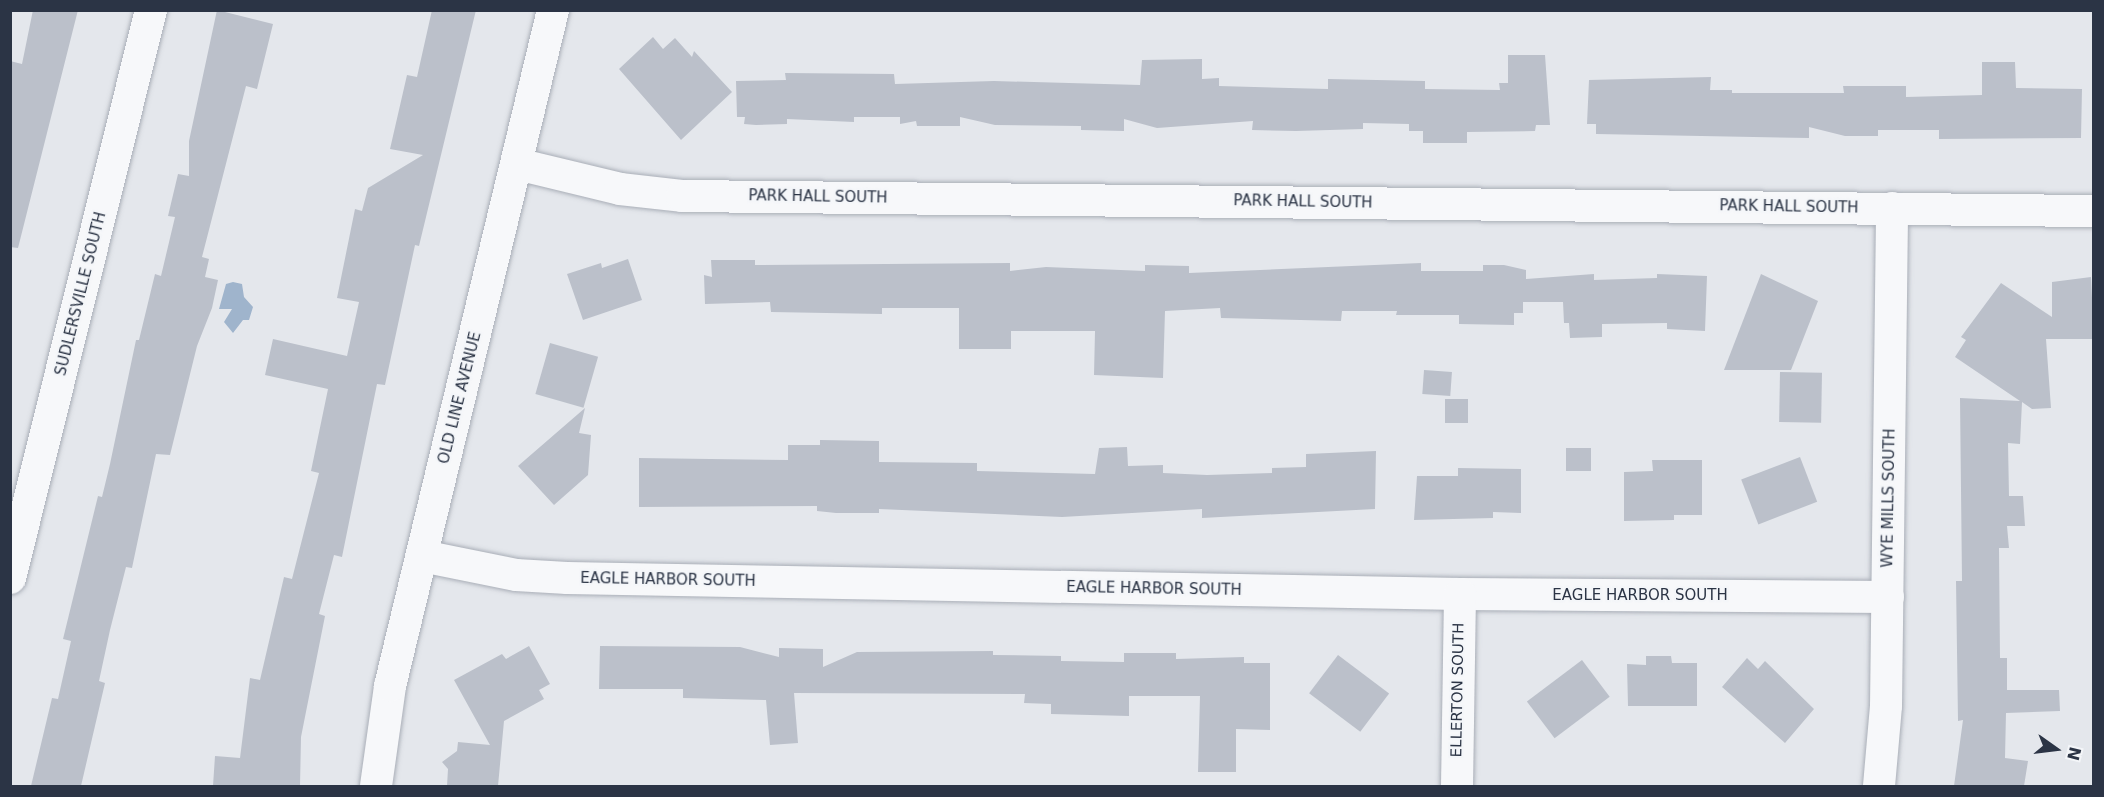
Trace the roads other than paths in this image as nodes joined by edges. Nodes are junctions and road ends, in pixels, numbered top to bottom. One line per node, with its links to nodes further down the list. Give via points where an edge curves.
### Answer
1 (151, 10): 7 (street, SUDLERSVILLE SOUTH)
2 (553, 10): 3 (street, OLD LINE AVENUE)
3 (517, 164): 4 (street, PARK HALL SOUTH, via 620,189 682,196); 6 (street, OLD LINE AVENUE)
4 (1892, 208): 5 (street, PARK HALL SOUTH); 9 (street, WYE MILLS SOUTH)
5 (2094, 211)
6 (422, 556): 8 (street, EAGLE HARBOR SOUTH, via 516,575 567,578); 10 (street, OLD LINE AVENUE, via 390,686)
7 (10, 578)
8 (1460, 594): 9 (street, EAGLE HARBOR SOUTH); 11 (street, ELLERTON SOUTH)
9 (1888, 597): 12 (street, WYE MILLS SOUTH, via 1886,706)
10 (376, 786)
11 (1457, 786)
12 (1879, 786)

